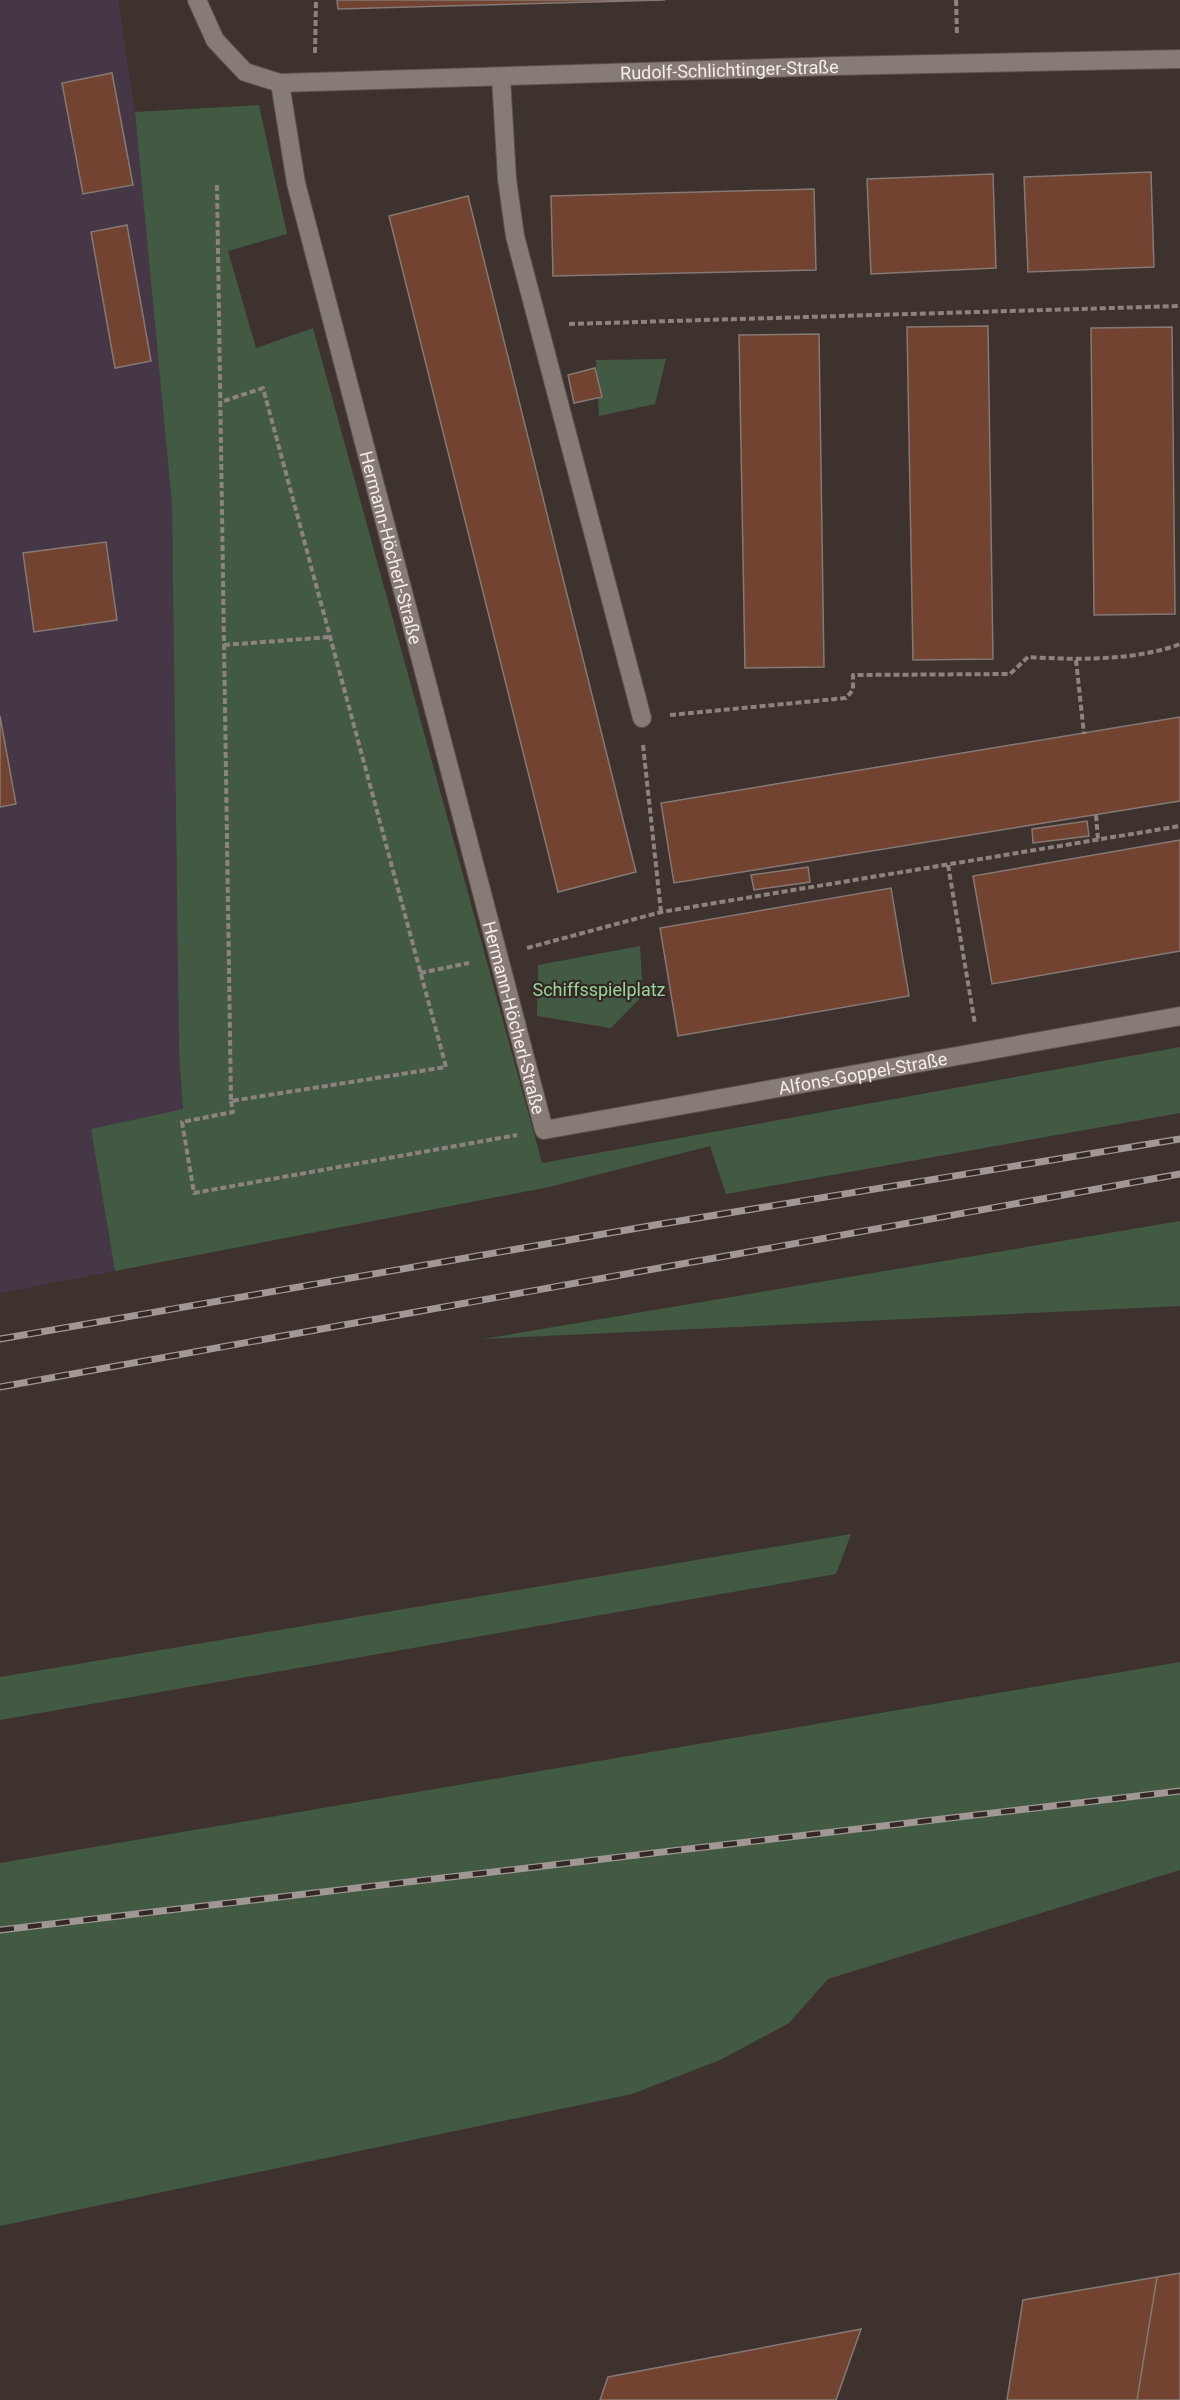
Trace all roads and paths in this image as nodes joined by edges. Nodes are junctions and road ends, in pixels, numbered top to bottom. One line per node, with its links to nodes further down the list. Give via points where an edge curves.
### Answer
1 (197, 0): 6 (street, via 215,40 245,72)
2 (316, 0): 5 (path)
3 (1180, 59): 4 (street, Rudolf-Schlichtinger-Straße)
4 (501, 77): 5 (street, Rudolf-Schlichtinger-Straße); 9 (street, via 514,225)
5 (314, 82): 6 (street, Rudolf-Schlichtinger-Straße)
6 (280, 83): 22 (street, Hermann-Höcherl-Straße, via 296,183)
7 (217, 185): 10 (path)
8 (1180, 306): 9 (path)
9 (539, 324): 15 (street)
10 (221, 402): 11 (path, via 263,388); 13 (path)
11 (330, 637): 13 (path); 24 (path)
12 (1180, 644): 14 (path, via 1164,650)
13 (224, 645): 27 (path)
14 (1076, 660): 15 (path, via 1028,657 1010,674 854,675 853,690 846,698); 16 (path)
15 (642, 718): 21 (path)
16 (1084, 734)
17 (1096, 815): 19 (path)
18 (1180, 826): 19 (path)
19 (1098, 840): 20 (path)
20 (948, 865): 21 (path); 26 (path)
21 (661, 912): 22 (path)
22 (498, 956): 28 (street, Hermann-Höcherl-Straße)
23 (469, 963): 24 (path)
24 (420, 973): 27 (path, via 446,1067)
25 (1180, 1016): 26 (street, Alfons-Goppel-Straße)
26 (980, 1051): 28 (street, Alfons-Goppel-Straße)
27 (231, 1101): 28 (path, via 233,1112 182,1122 194,1193)
28 (544, 1130)

